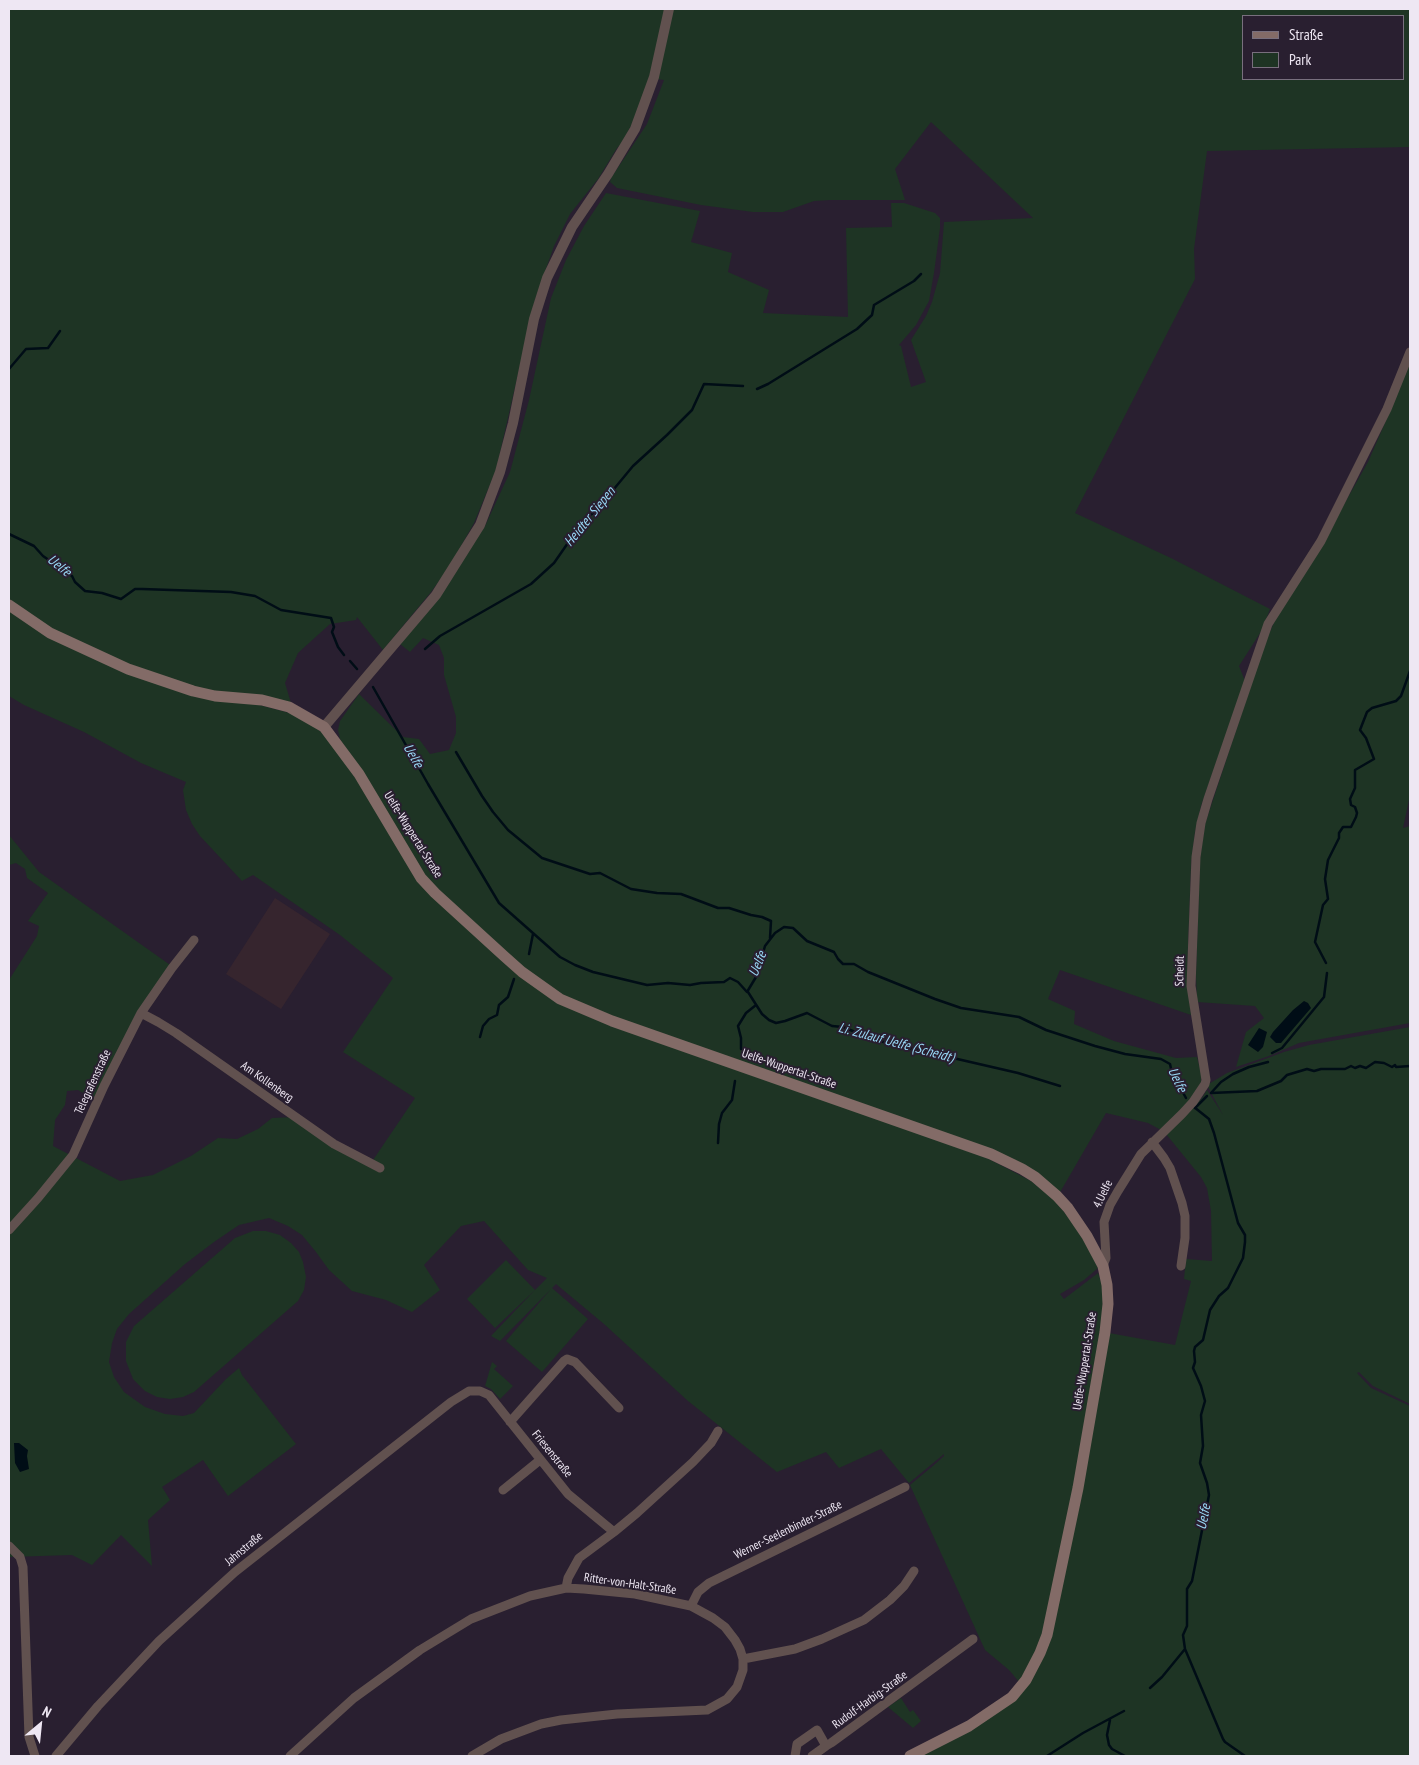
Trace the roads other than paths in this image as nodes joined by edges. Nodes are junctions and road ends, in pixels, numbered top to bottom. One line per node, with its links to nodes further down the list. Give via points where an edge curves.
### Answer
1 (669, 9): 4 (street, via 654,77 635,129 572,227 547,278 534,319 503,464 480,525 436,594)
2 (1410, 352): 7 (street, Scheidt, via 1387,409 1321,541 1268,624 1208,799 1196,857 1191,986)
3 (9, 605): 4 (main road, Uelfe-Wuppertal-Straße, via 50,634 128,668 193,691 290,706)
4 (324, 727): 11 (main road, Uelfe-Wuppertal-Straße, via 358,774 421,878 471,927 542,987 593,1014 1007,1161 1035,1177 1057,1196 1087,1236)
5 (194, 940): 6 (street, Telegrafenstraße)
6 (141, 1013): 9 (street, Am Kollenberg, via 176,1033 334,1144); 10 (street, Telegrafenstraße, via 73,1155)
7 (1205, 1084): 8 (street, 4.Uelfe, via 1182,1114)
8 (1152, 1142): 11 (street, 4.Uelfe, via 1136,1161 1107,1212 1103,1228 1106,1258); 12 (street, via 1170,1168 1185,1216)
9 (380, 1168)
10 (9, 1230)
11 (1103, 1266): 34 (main road, Uelfe-Wuppertal-Straße, via 1108,1297 1105,1332 1060,1580 1040,1653 1022,1686 1005,1702 969,1726)
12 (1180, 1266)
13 (473, 1390): 15 (street, Friesenstraße, via 489,1395); 29 (street, Jahnstraße, via 451,1402 235,1572 159,1641)
14 (619, 1408): 15 (street, via 575,1362 567,1359)
15 (510, 1422): 17 (street, Friesenstraße)
16 (718, 1430): 20 (street, via 693,1462)
17 (540, 1460): 19 (street); 20 (street, Friesenstraße, via 568,1494)
18 (905, 1487): 24 (street, Werner-Seelenbinder-Straße, via 708,1583 698,1592)
19 (503, 1490)
20 (614, 1532): 23 (street, via 579,1558)
21 (9, 1546): 28 (street, via 20,1557 23,1567 29,1738)
22 (914, 1571): 26 (street, via 890,1600 864,1620 822,1640)
23 (566, 1588): 24 (street, Ritter-von-Halt-Straße, via 635,1594); 30 (street, Ritter-von-Halt-Straße, via 530,1596 488,1612 420,1650 354,1698)
24 (691, 1606): 26 (street, Ritter-von-Halt-Straße, via 725,1627)
25 (973, 1640): 27 (street, Rudolf-Harbig-Straße)
26 (743, 1659): 31 (street, via 741,1677 732,1694 707,1710 561,1720 501,1739)
27 (826, 1746): 32 (street, Rudolf-Harbig-Straße, via 817,1730 797,1744); 33 (street)
28 (35, 1756)
29 (56, 1756)
30 (290, 1756)
31 (472, 1756)
32 (795, 1756)
33 (812, 1756)
34 (910, 1756)

